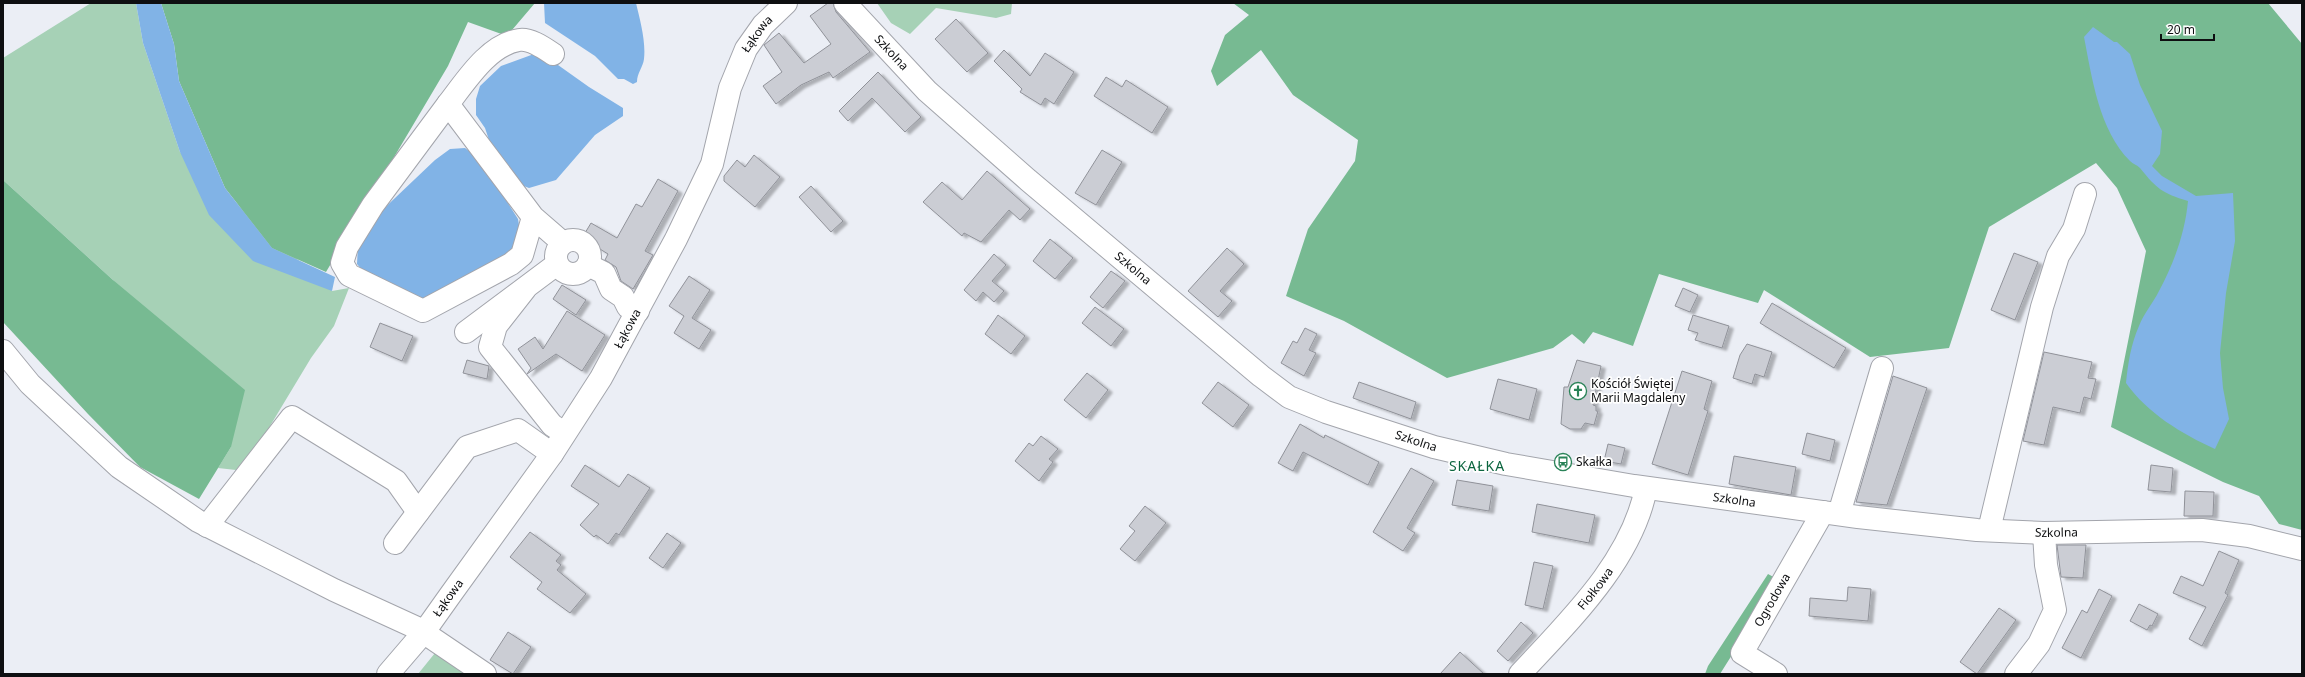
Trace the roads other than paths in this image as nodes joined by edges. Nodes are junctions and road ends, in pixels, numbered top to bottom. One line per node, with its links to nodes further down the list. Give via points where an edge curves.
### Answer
1 (786, 3): 11 (street, Łąkowa, via 763,25 743,56 730,88 712,164)
2 (845, 3): 17 (street, Szkolna, via 899,62 950,112 1159,291 1261,376 1290,396 1362,425 1434,447 1506,464)
3 (553, 54): 4 (street, via 538,45 520,40 496,48)
4 (448, 104): 6 (street); 6 (street, via 373,205 347,247 342,263 350,275 423,311 511,264 522,255)
5 (2086, 194): 21 (street, via 2074,229 2058,256 2042,307)
6 (533, 217): 7 (street)
7 (563, 243): 8 (street, via 556,254); 9 (street, via 569,240 583,243 588,247)
8 (557, 264): 9 (street, via 564,272 573,275 583,272); 10 (street)
9 (588, 265): 11 (street, via 604,274 611,289 623,297 628,307)
10 (525, 289): 12 (street); 15 (street, via 496,326 490,347 552,424)
11 (638, 311): 15 (street, Łąkowa, via 601,378)
12 (466, 332)
13 (3, 351): 20 (street, via 30,384 119,467)
14 (1882, 368): 19 (street)
15 (564, 433): 16 (street, Łąkowa)
16 (552, 454): 18 (street, via 518,430 467,447); 25 (street, Łąkowa)
17 (1646, 488): 19 (street, Szkolna); 28 (street, Fiołkowa, via 1627,540 1604,578)
18 (418, 512): 20 (street, via 396,480 292,417); 23 (street)
19 (1831, 513): 21 (street, Szkolna); 29 (street, Ogrodowa, via 1742,653)
20 (207, 526): 25 (street)
21 (1989, 530): 22 (street, Szkolna)
22 (2044, 533): 24 (street, Szkolna, via 2202,530 2250,536); 30 (street, via 2046,565 2055,610 2039,644)
23 (395, 543)
24 (2302, 549)
25 (424, 632): 26 (street, Łąkowa); 27 (street)
26 (388, 674)
27 (485, 674)
28 (1520, 674)
29 (1776, 674)
30 (2016, 674)

